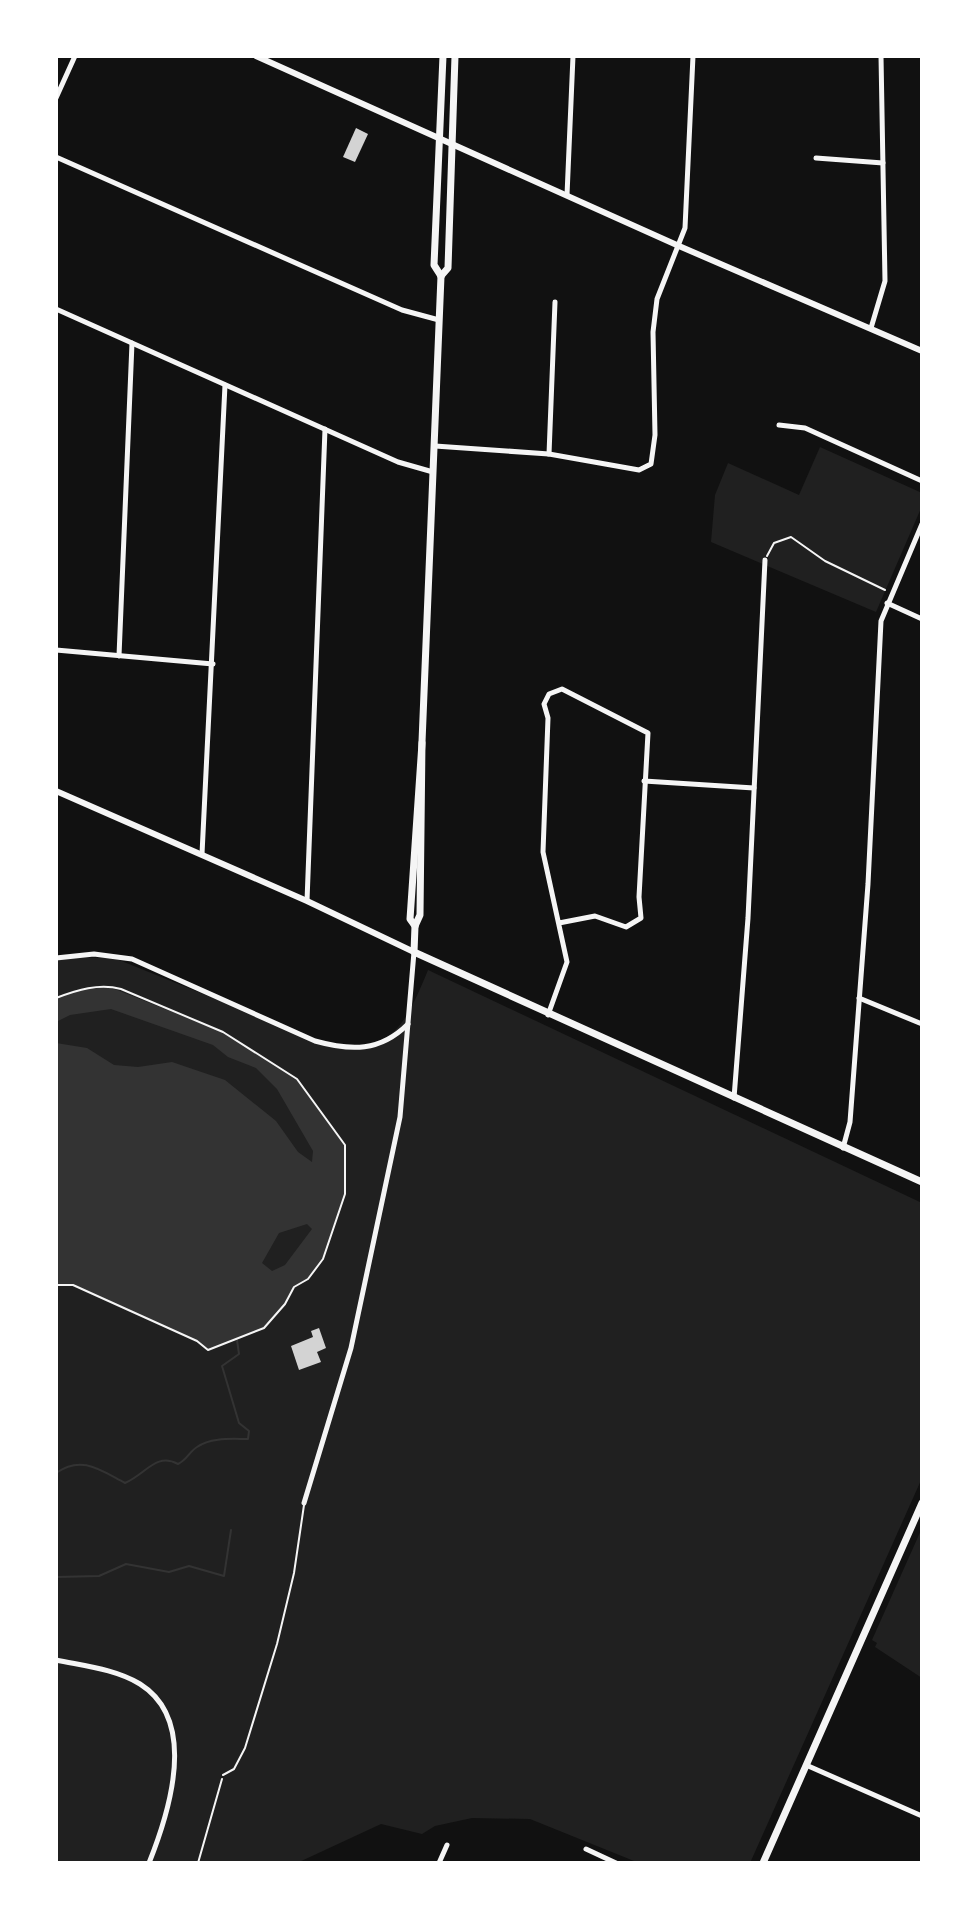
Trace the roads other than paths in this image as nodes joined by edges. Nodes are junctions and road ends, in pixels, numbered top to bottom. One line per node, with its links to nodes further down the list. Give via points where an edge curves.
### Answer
1 (75, 56): 8 (street)
2 (256, 56): 9 (street)
3 (443, 56): 9 (main road)
4 (455, 56): 10 (main road)
5 (573, 56): 14 (street)
6 (693, 56): 15 (street, via 685,228)
7 (881, 56): 13 (street)
8 (56, 98)
9 (440, 138): 10 (street); 16 (main road, via 434,265)
10 (452, 143): 14 (street); 16 (main road, via 448,268)
11 (56, 157): 19 (street, via 402,310)
12 (816, 158): 13 (street)
13 (883, 163): 20 (street, via 885,281)
14 (567, 195): 15 (street)
15 (679, 246): 20 (street); 27 (street, via 657,299 651,464 639,470)
16 (441, 276): 19 (main road)
17 (555, 302): 27 (street)
18 (56, 309): 21 (street)
19 (439, 320): 26 (main road)
20 (871, 328): 22 (street)
21 (132, 343): 23 (street); 35 (street)
22 (922, 351)
23 (225, 385): 25 (street); 36 (street)
24 (779, 425): 29 (street, via 805,428)
25 (325, 429): 28 (street); 41 (street)
26 (435, 446): 27 (street); 28 (main road)
27 (549, 454)
28 (434, 472): 43 (main road, via 420,915)
29 (922, 481)
30 (922, 524): 32 (street)
31 (765, 560): 38 (street)
32 (887, 603): 33 (street); 45 (street, via 880,627)
33 (922, 619)
34 (56, 650): 35 (street)
35 (119, 656): 36 (street)
36 (213, 664): 40 (street)
37 (644, 781): 38 (street); 42 (street, via 641,918 626,927 595,916); 42 (street, via 649,738 645,728 564,689 549,694 544,704 548,718 543,852)
38 (754, 788): 49 (street)
39 (56, 791): 40 (street)
40 (202, 854): 41 (street)
41 (307, 901): 43 (street)
42 (559, 923): 46 (street, via 567,962)
43 (414, 952): 46 (main road); 47 (street)
44 (56, 958): 47 (street, via 94,954 132,959 345,1050 384,1043)
45 (859, 998): 48 (street); 50 (street, via 850,1122)
46 (548, 1015): 49 (main road)
47 (409, 1023): 52 (street, via 402,1102 356,1326)
48 (922, 1024)
49 (734, 1098): 50 (main road)
50 (843, 1148): 51 (main road)
51 (922, 1182)
52 (304, 1503): 56 (lane, via 283,1625 245,1748 234,1769)
53 (922, 1503): 55 (main road)
54 (56, 1660): 61 (street, via 131,1679 162,1707 172,1739 175,1782)
55 (806, 1765): 57 (street); 64 (main road)
56 (223, 1775)
57 (922, 1816)
58 (447, 1845): 62 (street)
59 (586, 1849): 60 (street)
60 (602, 1860): 63 (street)
61 (149, 1863)
62 (439, 1863)
63 (616, 1863)
64 (763, 1863)

